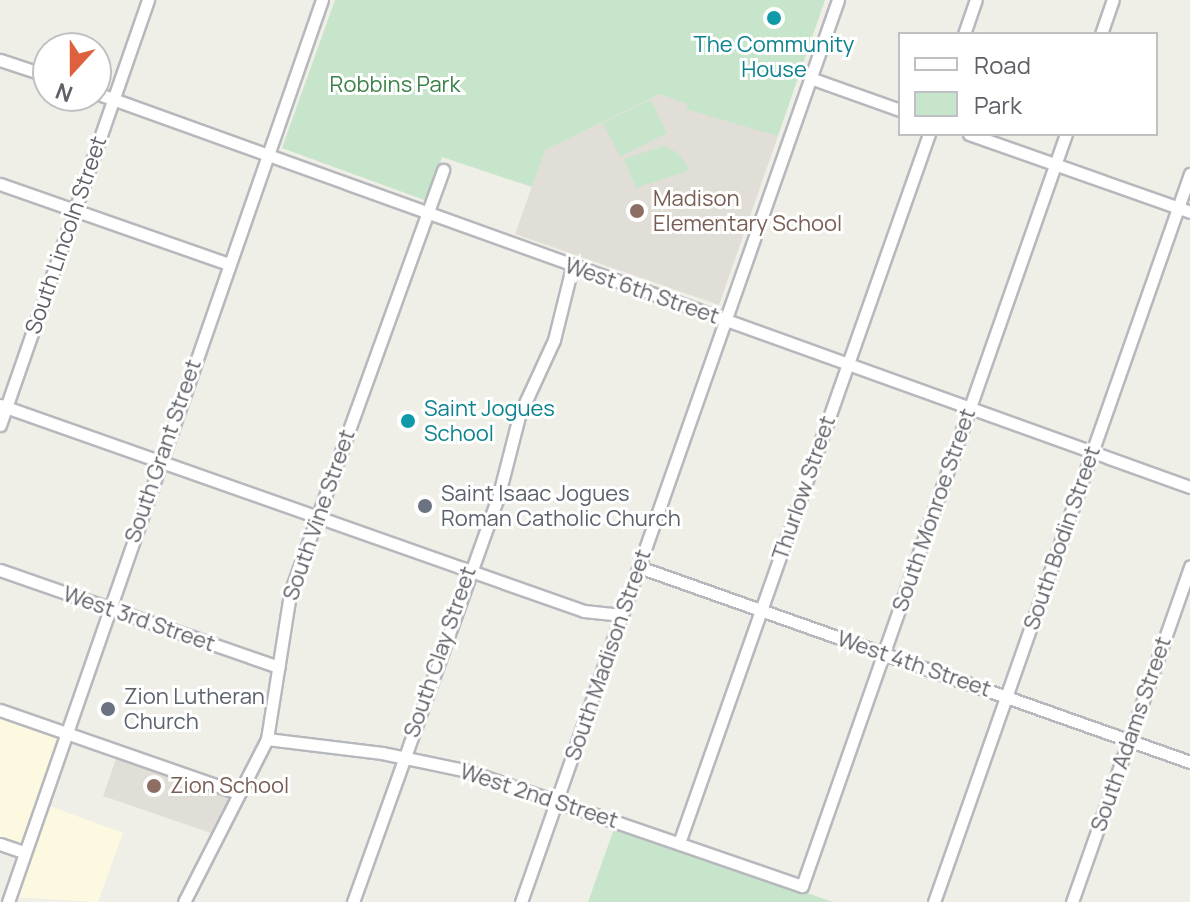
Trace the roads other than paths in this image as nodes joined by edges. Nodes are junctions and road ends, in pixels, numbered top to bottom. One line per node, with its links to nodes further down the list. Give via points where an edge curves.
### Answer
1 (148, 0): 11 (street, South Lincoln Street)
2 (322, 0): 16 (street, South Grant Street)
3 (838, 0): 10 (street, South Madison Street)
4 (976, 0): 6 (street)
5 (1113, 0): 7 (street)
6 (965, 32)
7 (1102, 32)
8 (0, 60): 9 (street)
9 (32, 71)
10 (810, 78): 12 (street); 26 (street, South Madison Street)
11 (113, 99): 16 (street, West 6th Street); 22 (street, South Lincoln Street)
12 (898, 109)
13 (928, 136): 27 (street, Thurlow Street)
14 (975, 136): 17 (street)
15 (1065, 136): 17 (street, South Monroe Street)
16 (267, 153): 23 (street, West 6th Street, via 405,201); 24 (street, South Grant Street)
17 (1056, 165): 21 (street); 29 (street, South Monroe Street)
18 (443, 170): 23 (street, South Vine Street)
19 (1190, 174): 21 (street, South Bodin Street)
20 (0, 184): 22 (street)
21 (1184, 210): 31 (street, South Bodin Street)
22 (75, 211): 24 (street); 28 (street, South Lincoln Street)
23 (427, 216): 25 (street, West 6th Street); 34 (street, South Vine Street)
24 (228, 264): 32 (street, South Grant Street)
25 (572, 267): 26 (street, West 6th Street); 38 (street, South Clay Street, via 554,340 519,416 498,498)
26 (725, 320): 27 (street, West 6th Street); 36 (street, South Madison Street)
27 (847, 366): 29 (street, West 6th Street); 40 (street, Thurlow Street)
28 (3, 406): 30 (street, South Lincoln Street); 32 (street)
29 (970, 409): 31 (street, West 6th Street); 42 (street, South Monroe Street)
30 (0, 425)
31 (1092, 452): 33 (street, West 6th Street); 44 (street, South Bodin Street)
32 (160, 461): 34 (street); 39 (street, South Grant Street)
33 (1190, 487)
34 (319, 517): 38 (street); 43 (street, South Vine Street, via 290,593)
35 (1190, 566): 48 (street, South Adams Street)
36 (639, 567): 40 (street, West 4th Street); 41 (street, South Madison Street)
37 (0, 570): 39 (street, West 3rd Street)
38 (469, 570): 41 (street, via 584,611); 49 (street, South Clay Street)
39 (108, 608): 43 (street, West 3rd Street); 46 (street, South Grant Street)
40 (761, 610): 42 (street, West 4th Street); 53 (street, Thurlow Street)
41 (622, 615): 52 (street, South Madison Street)
42 (884, 653): 44 (street, West 4th Street); 56 (street, South Monroe Street)
43 (279, 667): 47 (street, South Vine Street)
44 (1006, 697): 48 (street, West 4th Street); 61 (street, South Bodin Street)
45 (0, 710): 46 (street)
46 (66, 733): 51 (street); 55 (street, South Grant Street)
47 (267, 739): 49 (street, West 2nd Street); 51 (street, South Vine Street)
48 (1129, 740): 50 (street, West 4th Street); 62 (street, South Adams Street)
49 (403, 757): 52 (street, West 2nd Street); 59 (street, South Clay Street)
50 (1190, 762)
51 (239, 793): 58 (street, South Vine Street)
52 (557, 800): 53 (street, West 2nd Street); 60 (street, South Madison Street)
53 (679, 843): 56 (street, West 2nd Street)
54 (0, 844): 55 (street)
55 (23, 852): 57 (street, South Grant Street)
56 (802, 886)
57 (8, 902)
58 (184, 902)
59 (353, 902)
60 (521, 902)
61 (934, 902)
62 (1072, 902)

